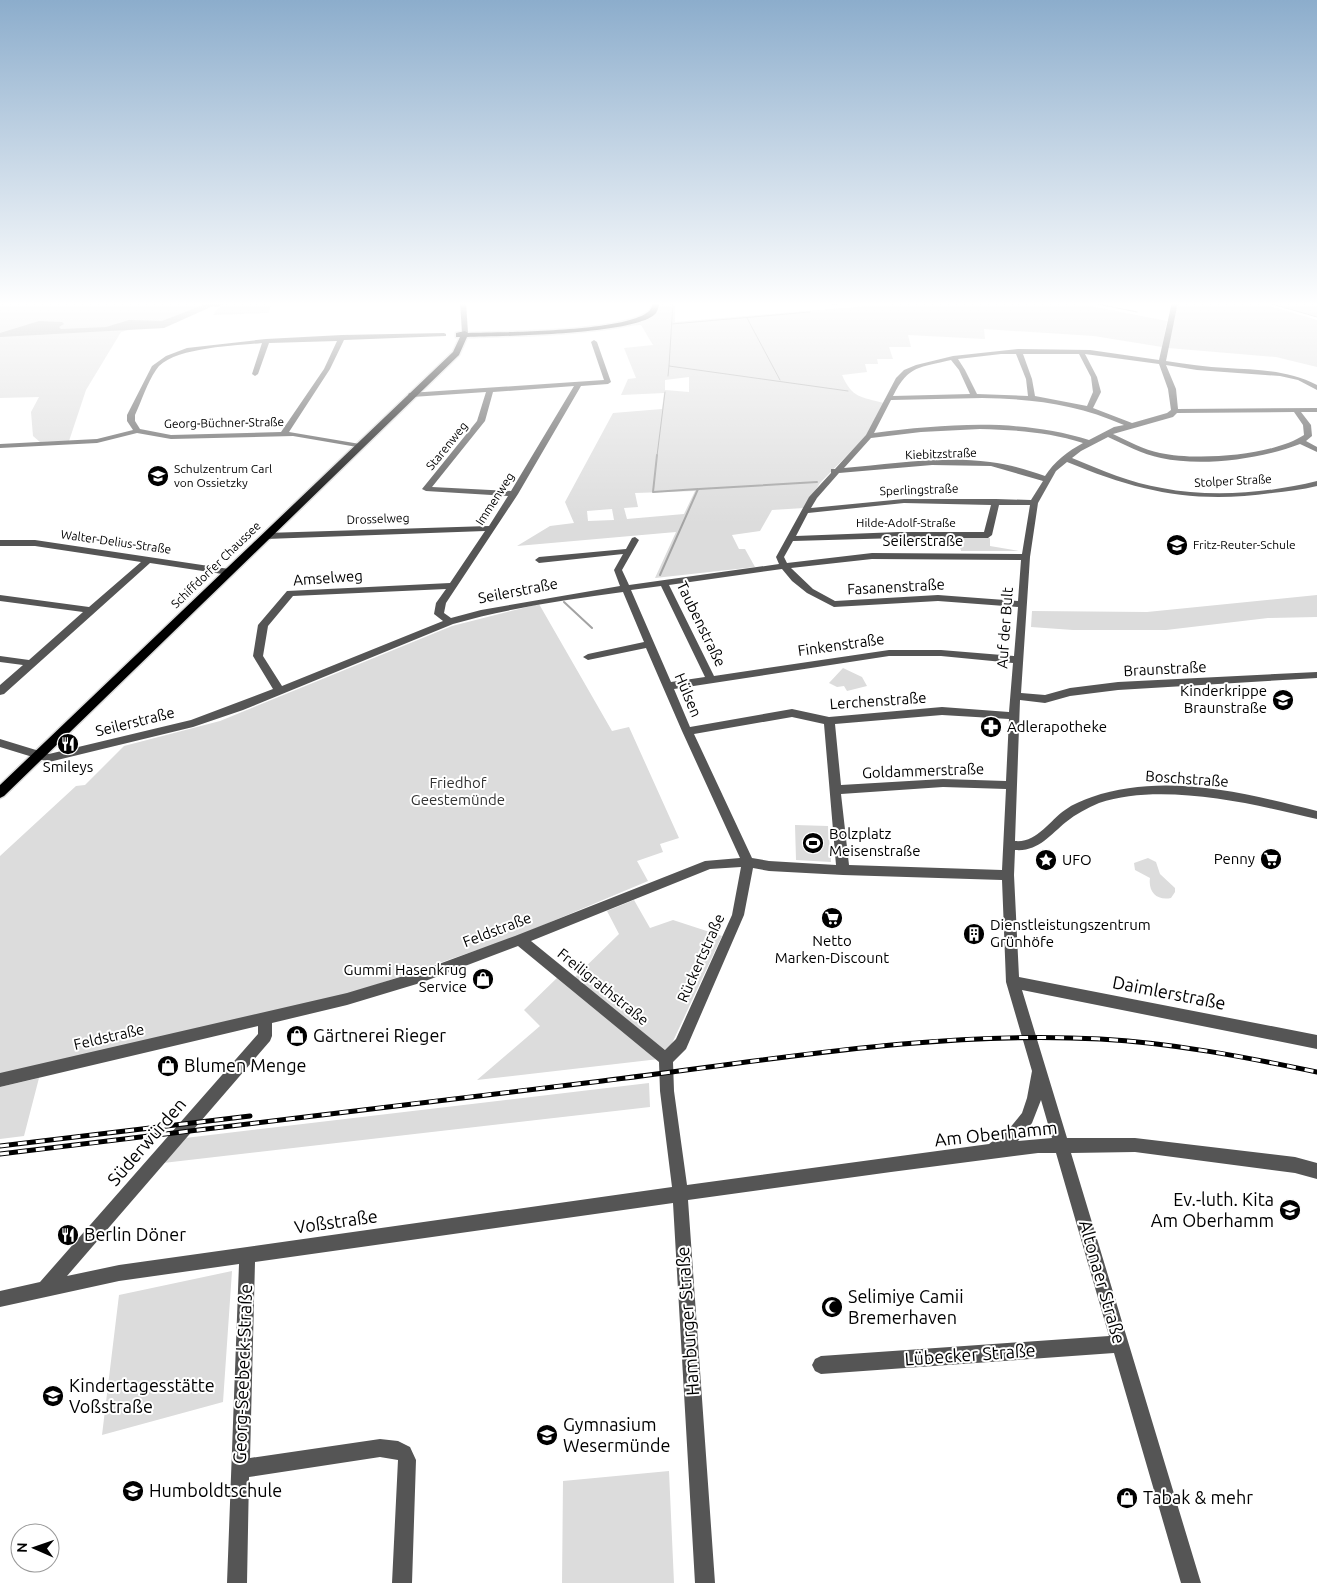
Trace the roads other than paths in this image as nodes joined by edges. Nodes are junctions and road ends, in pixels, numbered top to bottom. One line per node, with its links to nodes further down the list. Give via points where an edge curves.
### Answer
1 (148, 376): 23 (street, via 133,409 131,421)
2 (322, 376): 24 (street)
3 (431, 376): 14 (main road, Schiffdorfer Chaussee)
4 (606, 376): 11 (street, via 608,382)
5 (902, 376): 16 (street)
6 (965, 376): 15 (street)
7 (1028, 376): 17 (street)
8 (1093, 376): 18 (street, via 1097,392)
9 (1167, 376): 21 (street)
10 (1287, 376): 12 (street)
11 (578, 384): 13 (street); 36 (street, Immenweg)
12 (1317, 388)
13 (490, 390): 14 (street); 36 (street, Starenweg, via 481,421 426,489)
14 (412, 395): 30 (main road, Schiffdorfer Chaussee)
15 (975, 396): 16 (street); 17 (street)
16 (889, 398): 26 (street)
17 (1032, 398): 18 (street)
18 (1090, 407): 22 (street)
19 (1296, 410): 20 (street); 21 (street); 27 (street, via 1307,426 1308,436)
20 (1317, 410)
21 (1175, 411): 22 (street, Auf der Bult)
22 (1131, 425): 25 (street, Auf der Bult)
23 (137, 431): 24 (street, Georg-Büchner-Straße, via 171,437); 29 (street, Georg-Büchner-Straße, via 101,441)
24 (284, 433): 30 (street, Georg-Büchner-Straße)
25 (1108, 434): 27 (street, via 1145,451 1179,459 1277,450); 28 (street, Auf der Bult)
26 (869, 436): 28 (street, via 928,430 1033,429 1062,433); 33 (street)
27 (1302, 442): 31 (street)
28 (1089, 443): 32 (street, Auf der Bult)
29 (0, 446)
30 (360, 446): 41 (main road, Schiffdorfer Chaussee)
31 (1317, 450)
32 (1065, 458): 34 (street, Auf der Bult); 35 (street, Stolper Straße, via 1138,487 1182,495 1245,494)
33 (834, 472): 34 (street, Kiebitzstraße, via 981,463); 39 (street)
34 (1046, 479): 38 (street, Auf der Bult)
35 (1317, 483)
36 (514, 494): 40 (street, Immenweg)
37 (996, 501): 38 (street, Sperlingstraße); 39 (street, Sperlingstraße, via 904,501); 42 (street, Hilde-Adolf-Straße, via 988,535)
38 (1034, 503): 46 (street, Auf der Bult)
39 (805, 511): 42 (street)
40 (491, 528): 41 (street, Drosselweg); 52 (street, Immenweg)
41 (266, 536): 50 (main road, Schiffdorfer Chaussee)
42 (790, 539): 49 (street, via 780,557)
43 (635, 540): 45 (street, Hülsen)
44 (0, 542): 47 (street, Walter-Delius-Straße, via 35,543)
45 (628, 551): 48 (street); 53 (street, Hülsen, via 618,570)
46 (1026, 557): 49 (street, Seilerstraße, via 872,556); 55 (street, Auf der Bult)
47 (149, 559): 50 (street, Walter-Delius-Straße); 56 (street)
48 (539, 560)
49 (783, 565): 51 (street, Seilerstraße); 55 (street, Fasanenstraße, via 822,600 834,604 938,598)
50 (229, 572): 73 (main road, Schiffdorfer Chaussee)
51 (663, 582): 53 (street, Seilerstraße); 64 (street, Taubenstraße)
52 (451, 586): 57 (street, Immenweg, via 439,610 439,614); 67 (street, Amselweg, via 290,593 263,624 258,656)
53 (625, 588): 57 (street, Seilerstraße, via 516,605); 58 (street, Hülsen)
54 (0, 598): 56 (street)
55 (1023, 604): 61 (street, Auf der Bult)
56 (91, 610): 62 (street)
57 (450, 622): 67 (street, Seilerstraße)
58 (649, 644): 59 (street); 65 (street, Hülsen)
59 (588, 657)
60 (0, 660): 62 (street)
61 (1018, 660): 64 (street, Finkenstraße, via 942,653 889,653); 68 (street, Auf der Bult)
62 (30, 663): 66 (street)
63 (1317, 675): 68 (street, Braunstraße, via 1118,686 1070,692 1045,699)
64 (711, 680): 65 (street, Finkenstraße)
65 (668, 686): 71 (street, Hülsen)
66 (0, 690)
67 (279, 690): 73 (street, Seilerstraße, via 193,723 49,758)
68 (1016, 696): 69 (street, Auf der Bult)
69 (1014, 716): 70 (street, Lerchenstraße, via 942,711); 74 (street, Auf der Bult)
70 (828, 721): 71 (street, Lerchenstraße, via 792,713); 75 (street)
71 (687, 730): 79 (street, Hülsen)
72 (0, 743): 73 (street, Seilerstraße)
73 (39, 755): 76 (main road, Schiffdorfer Chaussee)
74 (1010, 785): 75 (street, Goldammerstraße, via 943,783); 78 (street, Auf der Bult)
75 (837, 790): 80 (street)
76 (0, 793)
77 (1317, 815): 78 (street, Boschstraße, via 1228,797 1142,791 1115,794 1092,802 1065,816 1033,844 1025,847)
78 (1009, 845): 81 (street, Auf der Bult)
79 (747, 868): 80 (street, Feldstraße); 82 (street, Feldstraße, via 709,864 692,869); 86 (street, Rückertstraße, via 738,915 681,1044)
80 (843, 870): 81 (street, Feldstraße)
81 (1008, 875): 83 (street, Auf der Bult)
82 (520, 940): 84 (street, Feldstraße, via 420,977 347,999); 86 (street, Freiligrathstraße)
83 (1013, 982): 85 (street, Daimlerstraße); 87 (street, Altonaer Straße)
84 (265, 1018): 88 (street, Feldstraße); 94 (street, Süderwürden, via 265,1036)
85 (1317, 1042)
86 (662, 1056): 92 (street, Hamburger Straße)
87 (1038, 1068): 89 (street, Altonaer Straße); 90 (street, via 1036,1094 1024,1125 1011,1140)
88 (0, 1080)
89 (1062, 1146): 90 (street, Am Oberhamm); 91 (street, Am Oberhamm, via 1135,1146 1294,1165); 96 (street, Altonaer Straße)
90 (991, 1152): 92 (street, Am Oberhamm)
91 (1317, 1171)
92 (680, 1193): 93 (street, Voßstraße); 101 (street, Hamburger Straße)
93 (247, 1255): 94 (street, Voßstraße, via 119,1273); 98 (street, Georg-Seebeck-Straße)
94 (46, 1288): 95 (street, Voßstraße)
95 (0, 1300)
96 (1120, 1344): 97 (street, Lübecker Straße); 102 (street, Altonaer Straße)
97 (820, 1365)
98 (240, 1469): 99 (street, Georg-Seebeck-Straße); 100 (street, via 380,1448 404,1453 407,1460)
99 (237, 1583)
100 (402, 1583)
101 (705, 1583)
102 (1191, 1583)

